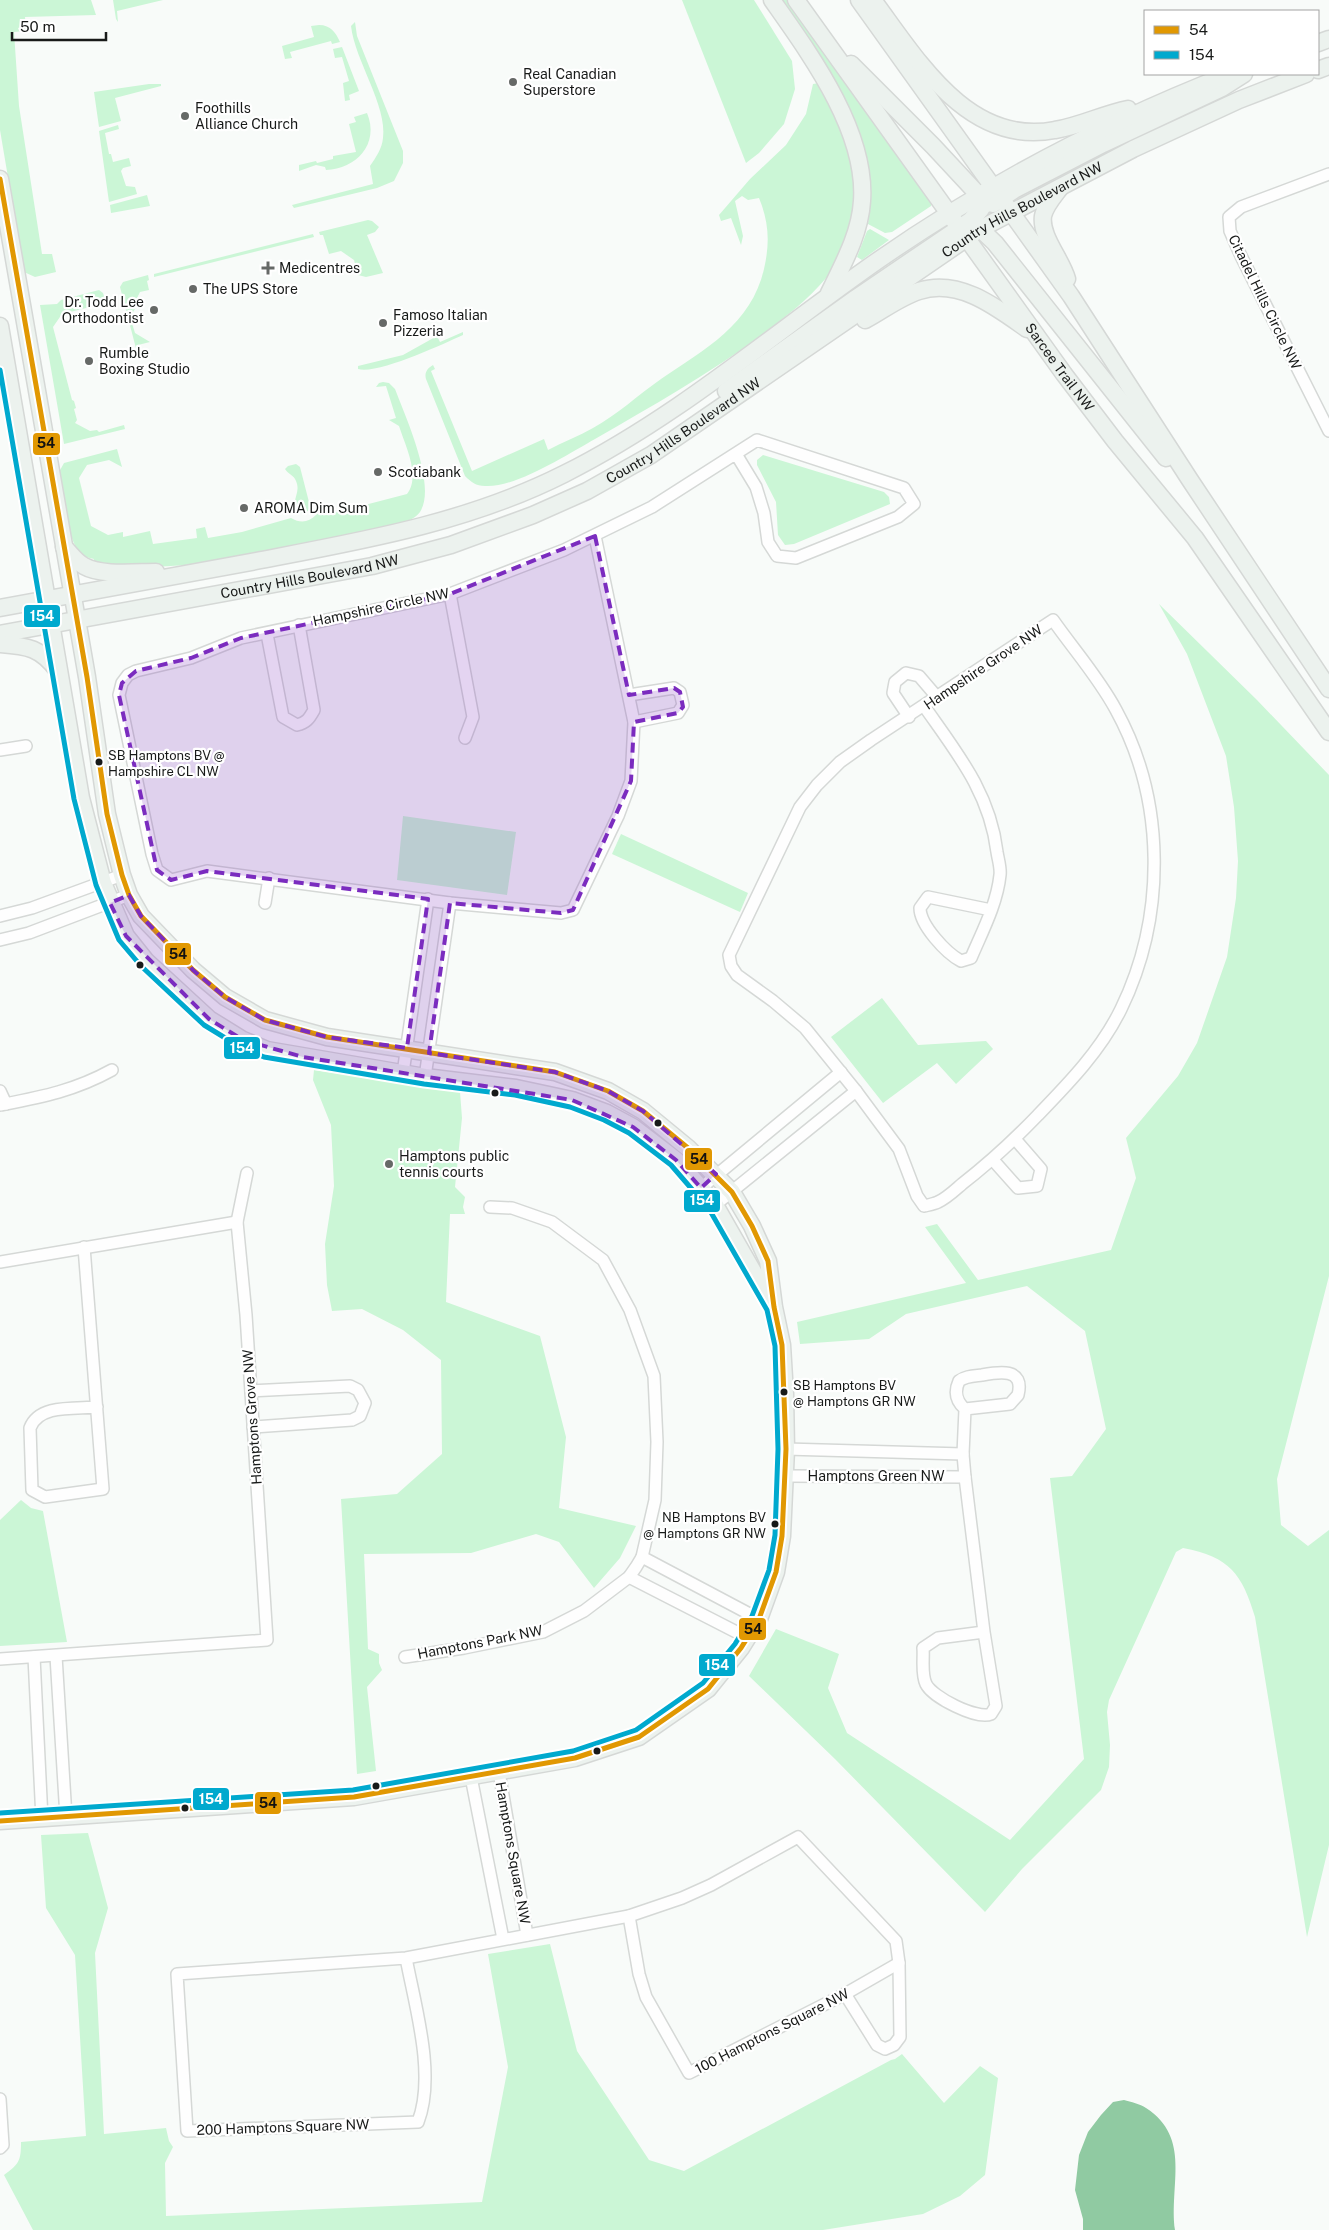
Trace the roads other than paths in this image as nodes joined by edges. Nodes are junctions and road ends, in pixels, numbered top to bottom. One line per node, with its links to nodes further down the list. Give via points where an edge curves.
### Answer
1 (772, 0): 17 (main road, via 830,90 857,158 862,201 858,224)
2 (796, 0): 5 (main road, Sarcee Trail NW)
3 (859, 0): 13 (main road)
4 (873, 0): 9 (main road, via 942,89 962,107 998,126 1054,131)
5 (826, 40): 13 (main road); 15 (main road, Sarcee Trail NW)
6 (1228, 75): 9 (main road, Country Hills Boulevard NW)
7 (1242, 75): 13 (main road, via 1222,88)
8 (1304, 75): 12 (main road, Country Hills Boulevard NW, via 1186,124)
9 (1160, 103): 13 (main road, Country Hills Boulevard NW, via 1072,145)
10 (1329, 174): 22 (street, Citadel Hills Circle NW, via 1241,207 1229,217 1230,231 1241,256)
11 (0, 179): 27 (main road)
12 (1060, 187): 14 (main road, Country Hills Boulevard NW); 18 (main road, via 1043,218 1050,243 1066,274)
13 (990, 198): 14 (main road); 15 (main road, Country Hills Boulevard NW); 16 (main road)
14 (1010, 213): 16 (main road, Country Hills Boulevard NW); 18 (main road)
15 (950, 214): 16 (main road, Sarcee Trail NW); 17 (main road, Country Hills Boulevard NW)
16 (971, 228): 20 (main road, Sarcee Trail NW); 21 (main road, Country Hills Boulevard NW); 23 (main road, via 856,298 695,414); 25 (main road, via 994,243 1159,451)
17 (828, 296): 28 (main road, Country Hills Boulevard NW, via 644,428 516,496 412,530)
18 (1071, 296): 25 (main road)
19 (0, 326): 31 (main road)
20 (1040, 338): 21 (main road, via 982,300 950,288 931,288 918,291); 46 (main road, Sarcee Trail NW, via 1115,442 1195,538)
21 (811, 346): 23 (main road, Country Hills Boulevard NW)
22 (1329, 431)
23 (664, 446): 33 (main road, Country Hills Boulevard NW, via 587,491 489,533 428,552 372,566)
24 (736, 454): 24 (street, via 756,487 768,542 776,556 796,558 898,517 914,504 904,488 757,440); 26 (street, via 652,507)
25 (1190, 480): 40 (main road)
26 (595, 536): 29 (street, Hampshire Circle NW); 41 (street, Hampshire Circle NW)
27 (64, 547): 28 (main road, via 84,567 95,570); 30 (main road)
28 (205, 570): 30 (main road, Country Hills Boulevard NW)
29 (450, 594): 35 (street, Hampshire Circle NW); 47 (street, via 473,717)
30 (73, 595): 31 (main road, Country Hills Boulevard NW); 33 (main road)
31 (48, 599): 32 (main road, Country Hills Boulevard NW); 34 (main road)
32 (0, 608)
33 (77, 620): 34 (main road, Country Hills Boulevard NW); 50 (main road, via 107,814)
34 (52, 624): 36 (main road, Country Hills Boulevard NW); 39 (main road)
35 (299, 625): 37 (street, Hampshire Circle NW); 37 (street, via 314,710 309,719 297,725 283,717)
36 (0, 634)
37 (267, 634): 51 (street, Hampshire Circle NW, via 241,638 191,658 136,671 122,683 120,695 158,870 171,880 207,871)
38 (0, 644): 39 (main road, via 40,652)
39 (60, 674): 52 (main road, via 81,798)
40 (1329, 689)
41 (629, 695): 45 (street, Hampshire Circle NW); 45 (street, via 674,688 680,692 683,705 678,713)
42 (937, 697): 43 (street, Hampshire Grove NW); 44 (street, via 919,676 906,673 895,682 894,693); 70 (street, Hampshire Grove NW, via 1053,620 1116,710 1134,750 1149,797 1155,857 1150,917 1140,964 1121,1010 1098,1047 1076,1076)
43 (924, 706): 44 (street, Hampshire Grove NW); 58 (street, via 972,775 984,798 996,842 1000,874)
44 (909, 717): 64 (street, Hampshire Grove NW, via 840,762 800,807 729,955 737,975 773,1000 804,1028)
45 (634, 722): 57 (street, Hampshire Circle NW, via 631,781 574,910 561,914)
46 (1329, 732)
47 (465, 738)
48 (26, 746): 49 (street)
49 (0, 750)
50 (122, 875): 52 (street); 53 (main road)
51 (269, 878): 54 (street, Hampshire Circle NW); 56 (street)
52 (102, 883): 55 (main road); 59 (street)
53 (129, 895): 55 (street); 61 (main road, via 141,916 193,970 225,997 265,1020 327,1036)
54 (428, 899): 57 (street, Hampshire Circle NW); 61 (street)
55 (110, 903): 60 (street, via 29,933); 65 (main road, via 126,936 146,961 209,1019 243,1040 276,1052)
56 (265, 903)
57 (450, 903): 62 (street)
58 (991, 910): 58 (street, via 928,897 920,908 920,918 951,955 961,961 971,958)
59 (0, 916)
60 (0, 940)
61 (407, 1048): 62 (main road); 65 (street)
62 (430, 1052): 66 (street); 73 (main road, via 555,1072 608,1091 643,1111)
63 (112, 1070): 69 (street, via 88,1083 52,1095)
64 (841, 1072): 68 (street, Hampshire Grove NW); 73 (street)
65 (403, 1073): 66 (main road)
66 (425, 1077): 74 (main road, via 516,1088 572,1100 607,1113 633,1127 676,1160)
67 (0, 1091): 69 (street)
68 (856, 1091): 71 (street, Hampshire Grove NW, via 899,1149 924,1206 938,1202); 75 (street)
69 (3, 1105)
70 (1015, 1139): 71 (street, Hampshire Grove NW); 71 (street, via 1041,1169 1037,1186 1018,1188)
71 (993, 1160)
72 (247, 1173): 78 (street, Hamptons Grove NW)
73 (716, 1174): 74 (street); 75 (main road)
74 (701, 1188): 76 (main road)
75 (732, 1192): 76 (street); 81 (main road, via 768,1261)
76 (715, 1205): 81 (main road)
77 (490, 1207): 90 (street, Hamptons Park NW, via 512,1208 552,1222 603,1260 630,1310 654,1376 655,1500)
78 (237, 1222): 79 (street); 82 (street, Hamptons Grove NW)
79 (84, 1247): 80 (street); 83 (street)
80 (0, 1262)
81 (774, 1307): 86 (main road, via 782,1345)
82 (250, 1391): 85 (street, Hamptons Grove NW); 85 (street, via 350,1386 358,1390 365,1403 360,1416 352,1420)
83 (97, 1407): 83 (street, via 48,1411 33,1421 30,1428 32,1490 45,1497 103,1489)
84 (965, 1410): 84 (street, Hamptons Green NW, via 1010,1404 1018,1395 1017,1380 1004,1372 961,1379 956,1396); 87 (street, Hamptons Green NW)
85 (253, 1427): 95 (street, Hamptons Grove NW, via 267,1640)
86 (786, 1449): 87 (street, Hamptons Green NW); 88 (main road)
87 (963, 1454): 89 (street, Hamptons Green NW)
88 (786, 1476): 89 (street, Hamptons Green NW); 92 (main road, via 776,1572)
89 (965, 1477): 93 (street, Hamptons Green NW)
90 (642, 1557): 91 (street, Hamptons Park NW); 92 (street)
91 (629, 1577): 94 (street); 97 (street, Hamptons Park NW, via 584,1612 543,1632)
92 (759, 1619): 94 (main road)
93 (984, 1632): 93 (street, Hamptons Green NW, via 938,1638 923,1648 924,1679 931,1691 980,1715 991,1714 996,1706)
94 (748, 1638): 99 (main road, via 708,1689 639,1737 575,1758)
95 (56, 1656): 96 (street, Hamptons Grove NW); 101 (street)
96 (34, 1657): 98 (street, Hamptons Grove NW); 102 (street)
97 (404, 1657)
98 (0, 1658)
99 (499, 1772): 100 (main road); 105 (street, Hamptons Square NW)
100 (471, 1777): 101 (main road, via 354,1796); 106 (street, Hamptons Square NW)
101 (66, 1817): 102 (main road)
102 (42, 1819): 103 (main road)
103 (0, 1821)
104 (629, 1916): 105 (street, Hamptons Square NW); 108 (street, Hamptons Square NW, via 711,1885 798,1837 890,1933 896,1942); 109 (street, 100 Hamptons Square NW, via 646,1997 689,2073)
105 (527, 1935): 106 (street, Hamptons Square NW)
106 (503, 1939): 107 (street, 200 Hamptons Square NW)
107 (406, 1958): 107 (street, 200 Hamptons Square NW, via 177,1974 187,2131 418,2122 426,2073)
108 (899, 1963): 109 (street, 100 Hamptons Square NW); 109 (street, Hamptons Square NW, via 900,2037 894,2045 885,2048 877,2045)
109 (845, 1994)
110 (0, 2100): 111 (street, via 3,2144)
111 (0, 2148)

